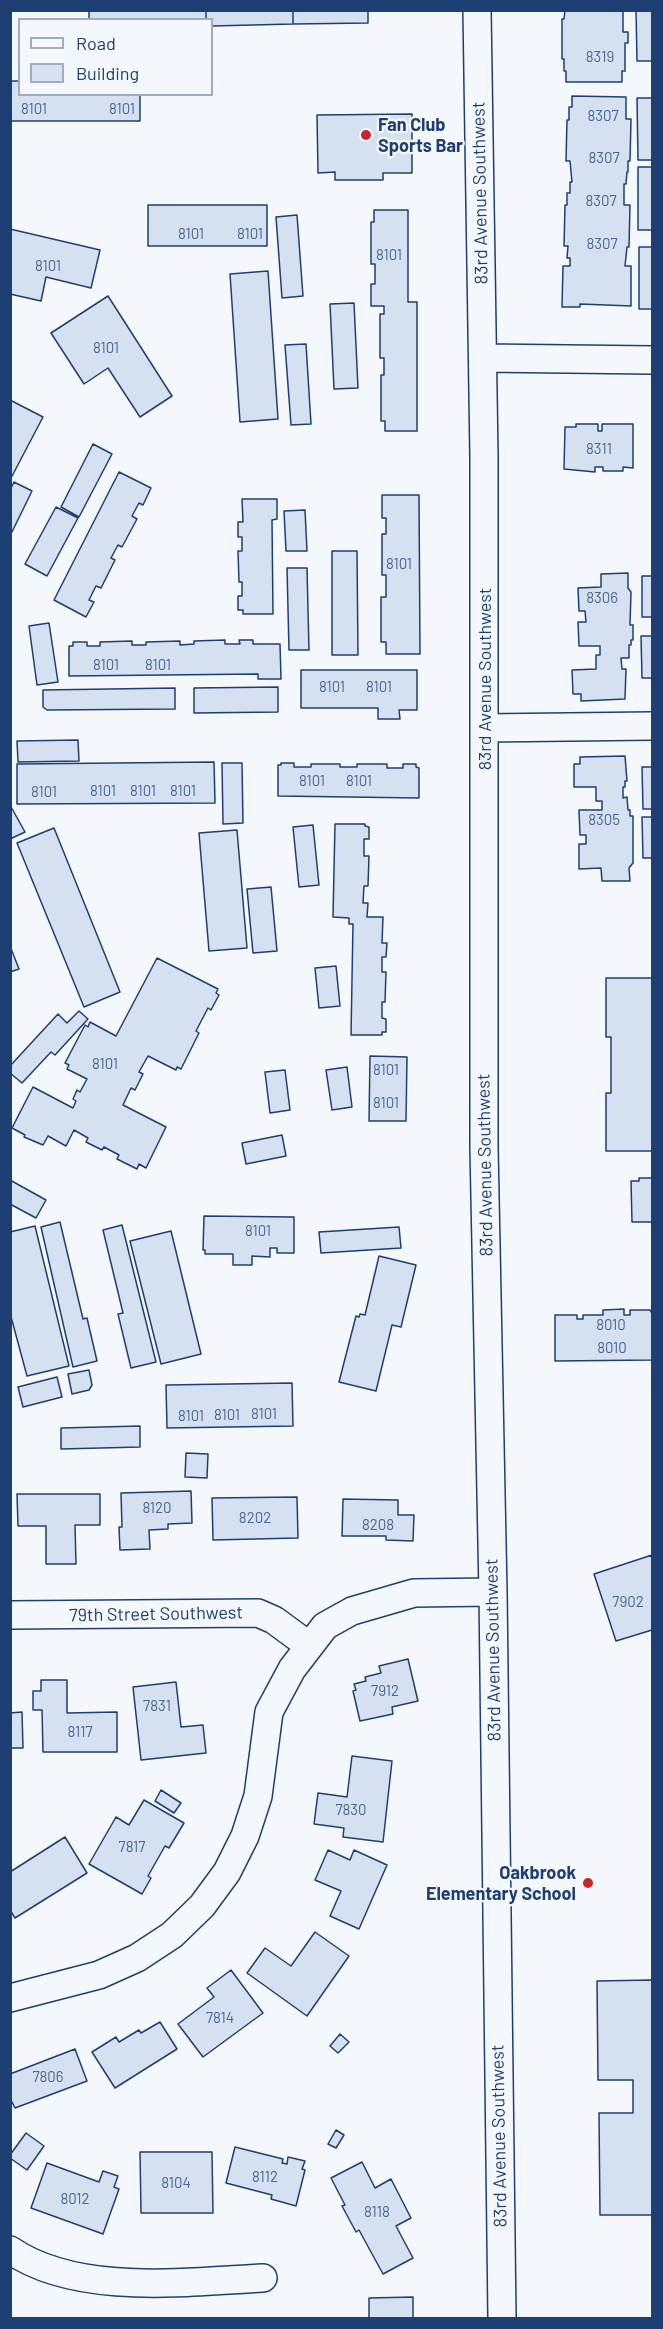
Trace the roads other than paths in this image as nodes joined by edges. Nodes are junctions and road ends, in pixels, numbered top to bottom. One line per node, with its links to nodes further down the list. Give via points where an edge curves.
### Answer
1 (477, 10): 2 (street, 83rd Avenue Southwest)
2 (483, 358): 3 (street); 5 (street, 83rd Avenue Southwest)
3 (652, 360)
4 (652, 726): 5 (street)
5 (485, 728): 6 (street, 83rd Avenue Southwest, via 484,1147)
6 (493, 1592): 8 (street, via 414,1593 379,1603 352,1611 325,1626); 12 (street, 83rd Avenue Southwest)
7 (10, 1615): 8 (street, 79th Street Southwest, via 258,1613)
8 (308, 1645): 9 (street, via 269,1712 258,1796 245,1836 227,1872 202,1906 172,1935 137,1958 99,1975)
9 (10, 1998)
10 (10, 2250): 11 (street, via 78,2278 182,2282)
11 (263, 2278)
12 (502, 2319)

